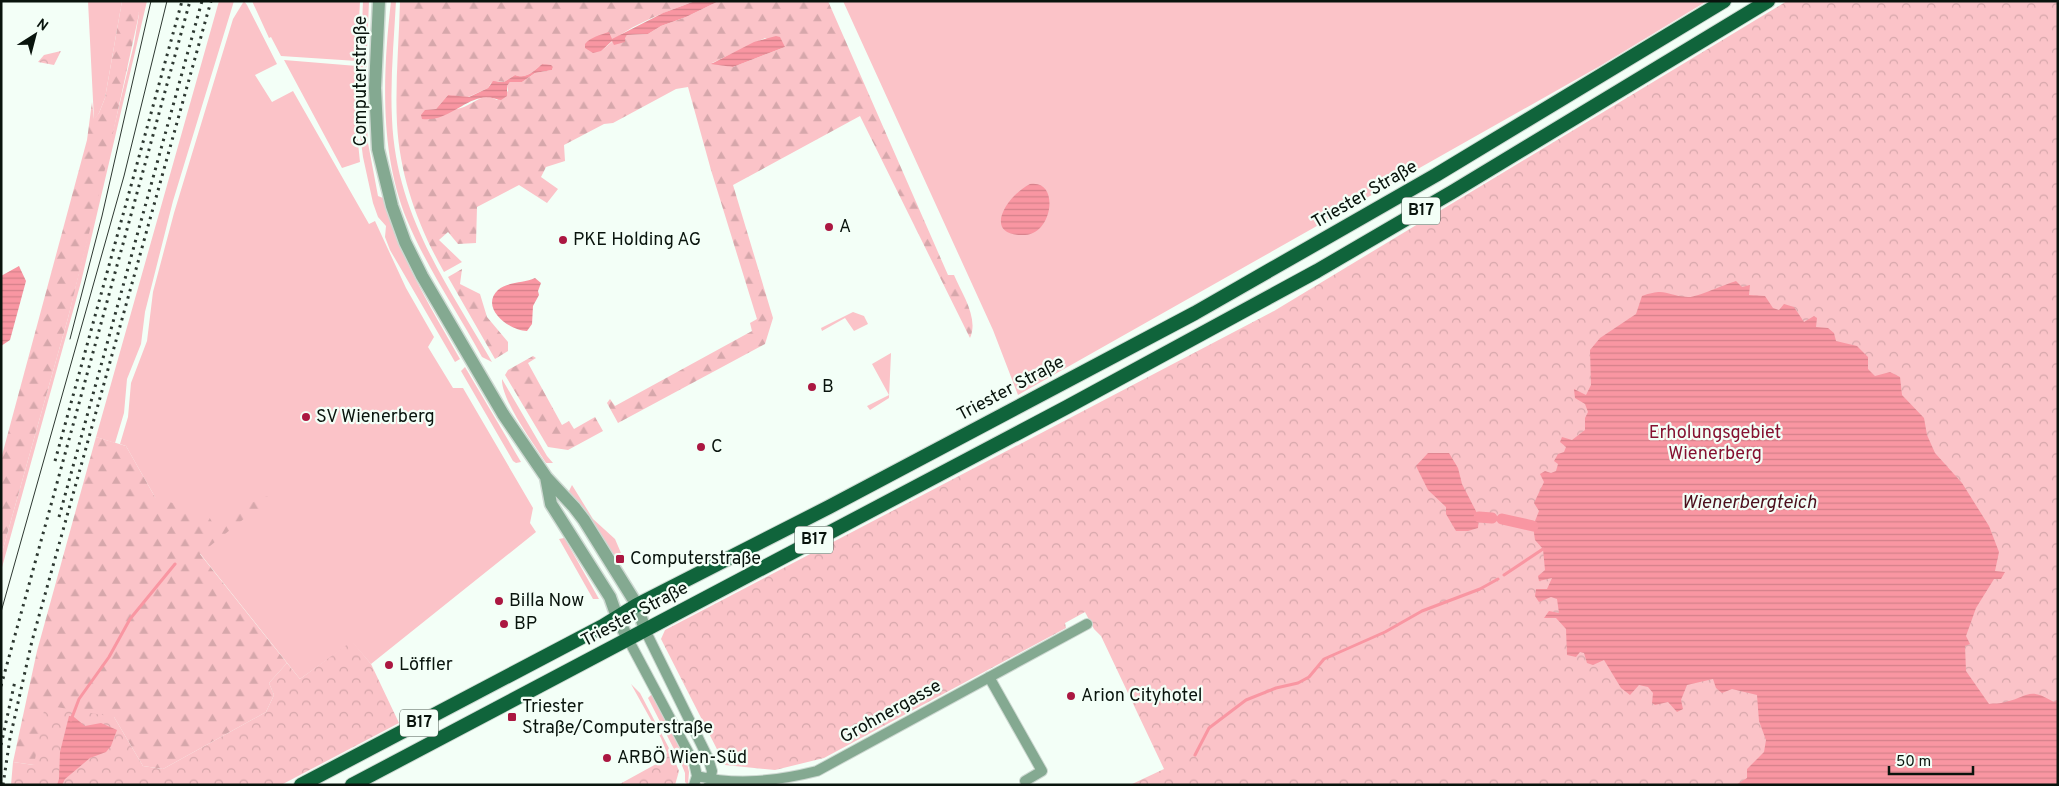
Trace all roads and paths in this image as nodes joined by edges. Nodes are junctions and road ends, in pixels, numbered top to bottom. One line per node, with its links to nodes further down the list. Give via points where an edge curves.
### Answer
1 (379, 1): 4 (street, Computerstraße, via 375,88 378,149 392,206 422,276 503,414)
2 (1724, 1): 5 (main road, Triester Straße / B17, via 1436,175 1194,313)
3 (1768, 1): 8 (main road, Triester Straße / B17, via 1317,271 1067,408)
4 (546, 477): 5 (street, Computerstraße, via 574,507); 6 (street, Computerstraße, via 551,504 610,597)
5 (637, 605): 6 (main road, Triester Straße / B17); 8 (street, Computerstraße)
6 (617, 617): 9 (street, Computerstraße); 14 (main road, Triester Straße / B17)
7 (1087, 624): 10 (street, Grohnergasse)
8 (645, 630): 9 (main road, Triester Straße / B17); 13 (street, via 708,758 712,771)
9 (628, 639): 11 (street, via 694,764); 15 (main road, Triester Straße / B17)
10 (989, 677): 12 (street, via 1042,772); 13 (street, Grohnergasse, via 817,771 768,780)
11 (695, 780): 13 (street, Grohnergasse)
12 (1025, 780)
13 (710, 782)
14 (301, 785)
15 (352, 785)

